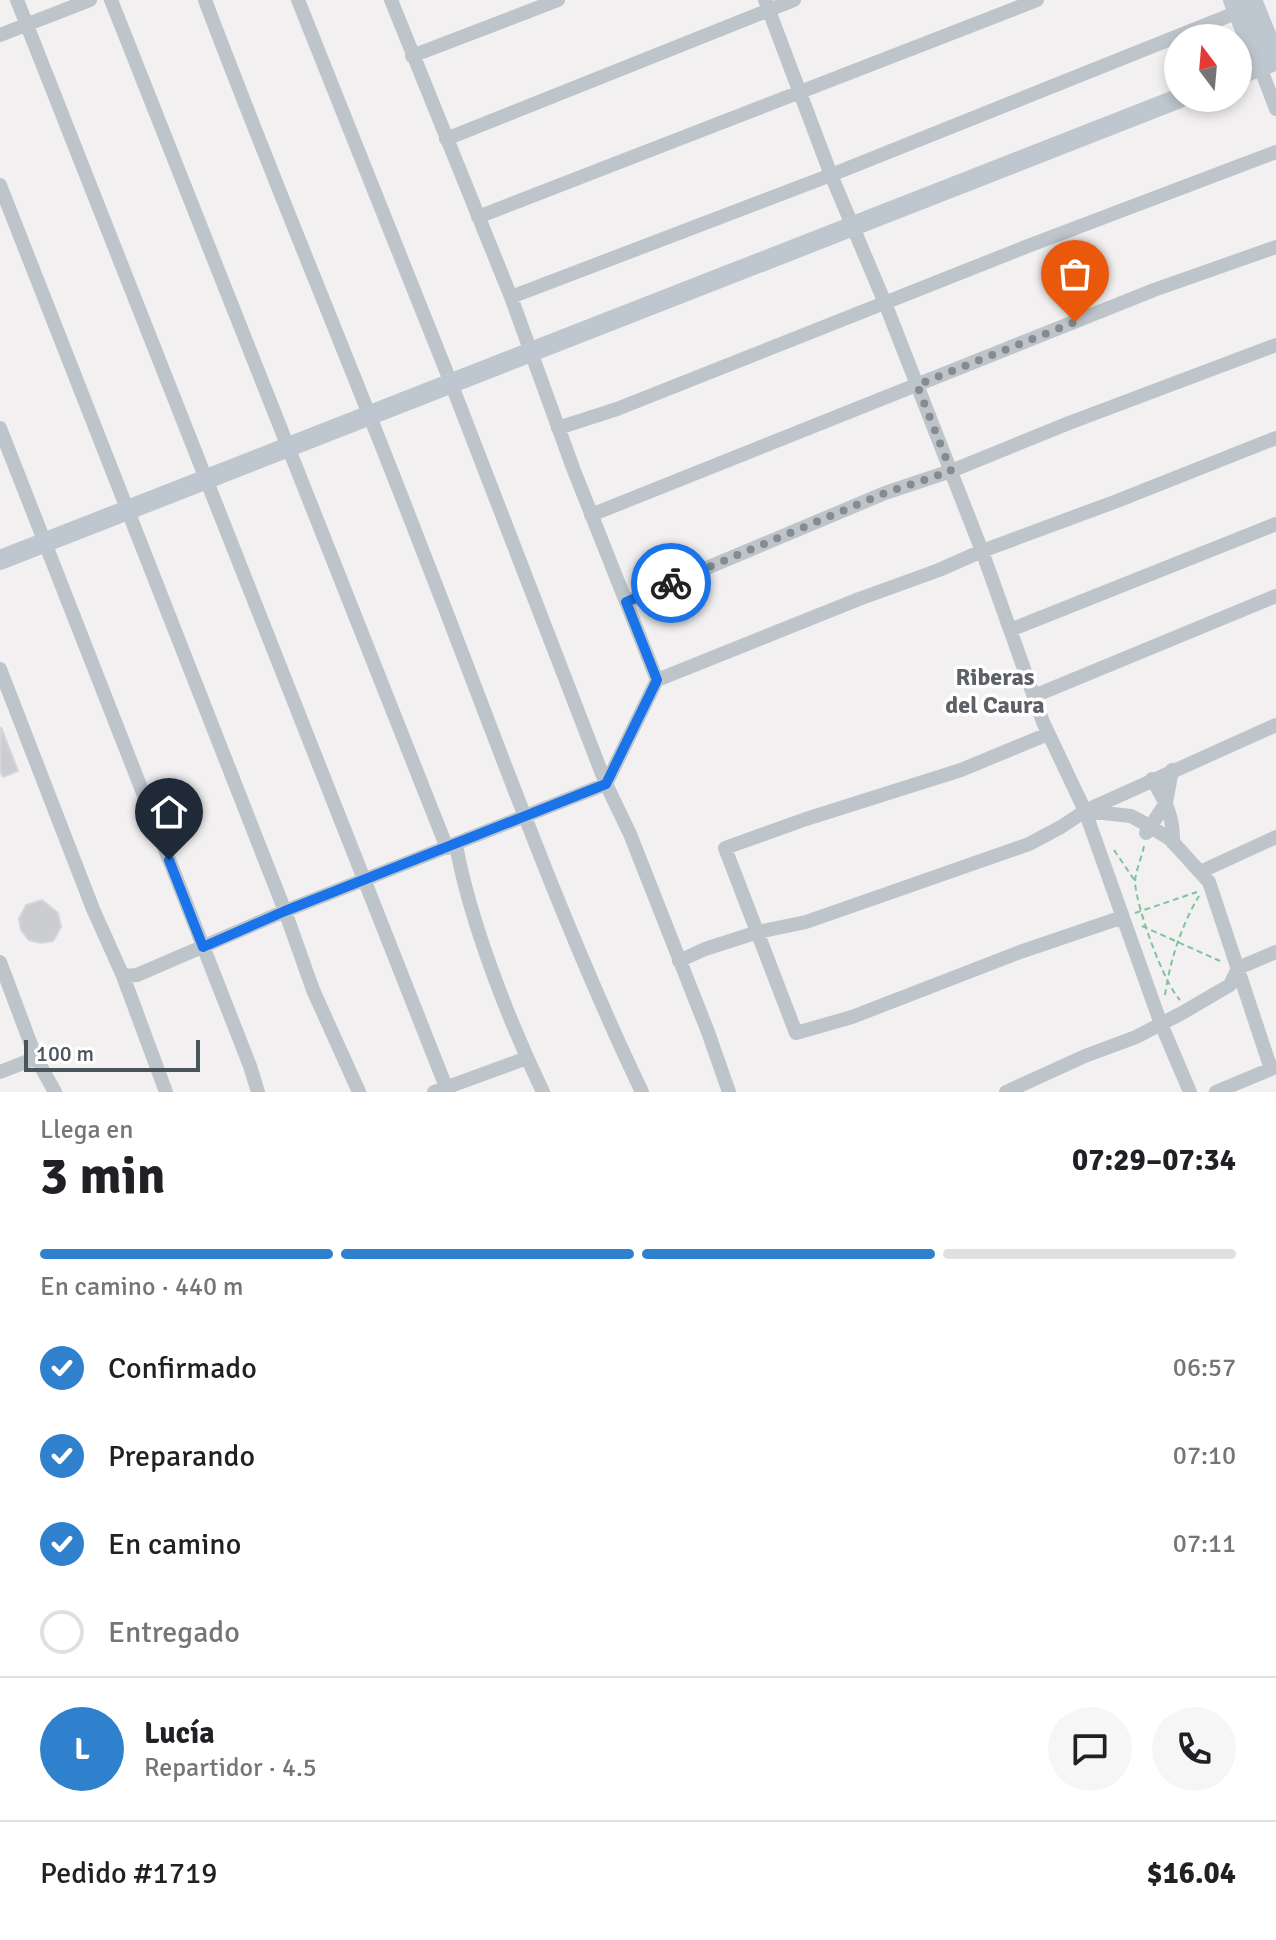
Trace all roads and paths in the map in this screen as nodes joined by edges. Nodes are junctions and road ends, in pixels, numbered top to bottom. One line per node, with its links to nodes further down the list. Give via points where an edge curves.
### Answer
1 (17, 0): 12 (street)
2 (90, 0): 12 (street)
3 (111, 0): 37 (street)
4 (205, 0): 33 (street)
5 (298, 0): 31 (street)
6 (391, 0): 14 (street)
7 (558, 0): 14 (street)
8 (794, 0): 11 (street)
9 (1037, 0): 17 (street)
10 (1241, 4): 15 (street); 22 (street)
11 (767, 5): 17 (street); 20 (street)
12 (27, 24): 13 (street); 39 (street)
13 (0, 35)
14 (412, 56): 20 (street)
15 (1271, 62): 16 (street); 19 (street)
16 (1252, 69)
17 (802, 91): 22 (street); 24 (street)
18 (1164, 104): 25 (street)
19 (1276, 109)
20 (446, 139): 24 (street)
21 (1276, 152): 28 (street)
22 (831, 175): 25 (street); 27 (street)
23 (0, 185): 40 (street)
24 (478, 217): 27 (street)
25 (852, 227): 28 (street); 30 (street)
26 (1276, 247): 32 (street)
27 (511, 297): 30 (street)
28 (885, 303): 32 (street); 35 (street)
29 (1276, 345): 38 (street)
30 (530, 352): 31 (street); 35 (street)
31 (451, 383): 33 (street); 56 (street)
32 (917, 385): 38 (street); 41 (street)
33 (369, 415): 37 (street); 59 (street)
34 (0, 428): 43 (street)
35 (558, 428): 41 (street)
36 (1276, 438): 44 (street)
37 (287, 447): 39 (street); 63 (street)
38 (951, 471): 44 (street); 47 (street, via 809,523)
39 (206, 479): 40 (street); 65 (street)
40 (127, 509): 43 (street); 68 (street)
41 (591, 515): 47 (street)
42 (1276, 524): 48 (street)
43 (45, 542): 45 (street); 72 (street)
44 (982, 551): 48 (street); 50 (street)
45 (0, 560)
46 (1276, 596): 51 (street)
47 (626, 602): 50 (street)
48 (1010, 630): 51 (street)
49 (0, 669): 77 (street)
50 (657, 680): 56 (street)
51 (1034, 696): 53 (street)
52 (1276, 725): 54 (street)
53 (1048, 734): 58 (street); 70 (street, via 961,770 725,848)
54 (1172, 770): 55 (street); 57 (street)
55 (1152, 779): 57 (street); 58 (street)
56 (606, 784): 59 (street); 74 (street)
57 (1166, 803): 60 (street); 62 (street, via 1174,825)
58 (1085, 811): 60 (street, via 1131,816); 69 (street); 70 (street, via 1029,844 806,922)
59 (526, 817): 63 (street); 92 (street)
60 (1148, 830): 62 (street); 67 (path, via 1135,881)
61 (1276, 837): 64 (street)
62 (1173, 843): 64 (street)
63 (452, 846): 65 (street); 83 (street)
64 (1200, 872): 66 (street)
65 (366, 880): 68 (street); 86 (street)
66 (1211, 887): 67 (path); 71 (path, via 1199,896); 76 (street)
67 (1142, 910): 69 (path); 78 (path)
68 (285, 911): 72 (street); 90 (street)
69 (1123, 917): 70 (street, via 796,1033); 71 (path); 81 (street)
70 (758, 932): 74 (street)
71 (1178, 944): 76 (path); 78 (path)
72 (203, 947): 77 (street); 89 (street)
73 (1276, 952): 76 (street)
74 (679, 961): 93 (street)
75 (0, 962): 82 (street)
76 (1238, 968): 80 (street, via 1230,985); 84 (street)
77 (123, 976): 88 (street)
78 (1167, 983): 79 (path); 80 (path)
79 (1165, 996)
80 (1190, 1008): 81 (street)
81 (1161, 1024): 94 (street); 95 (street)
82 (36, 1058): 85 (street); 87 (street)
83 (527, 1058): 86 (street); 91 (street)
84 (1274, 1068): 96 (street)
85 (0, 1072)
86 (443, 1090)
87 (55, 1092)
88 (166, 1092)
89 (258, 1092)
90 (359, 1092)
91 (543, 1092)
92 (642, 1092)
93 (729, 1092)
94 (1006, 1092)
95 (1190, 1092)
96 (1216, 1092)

